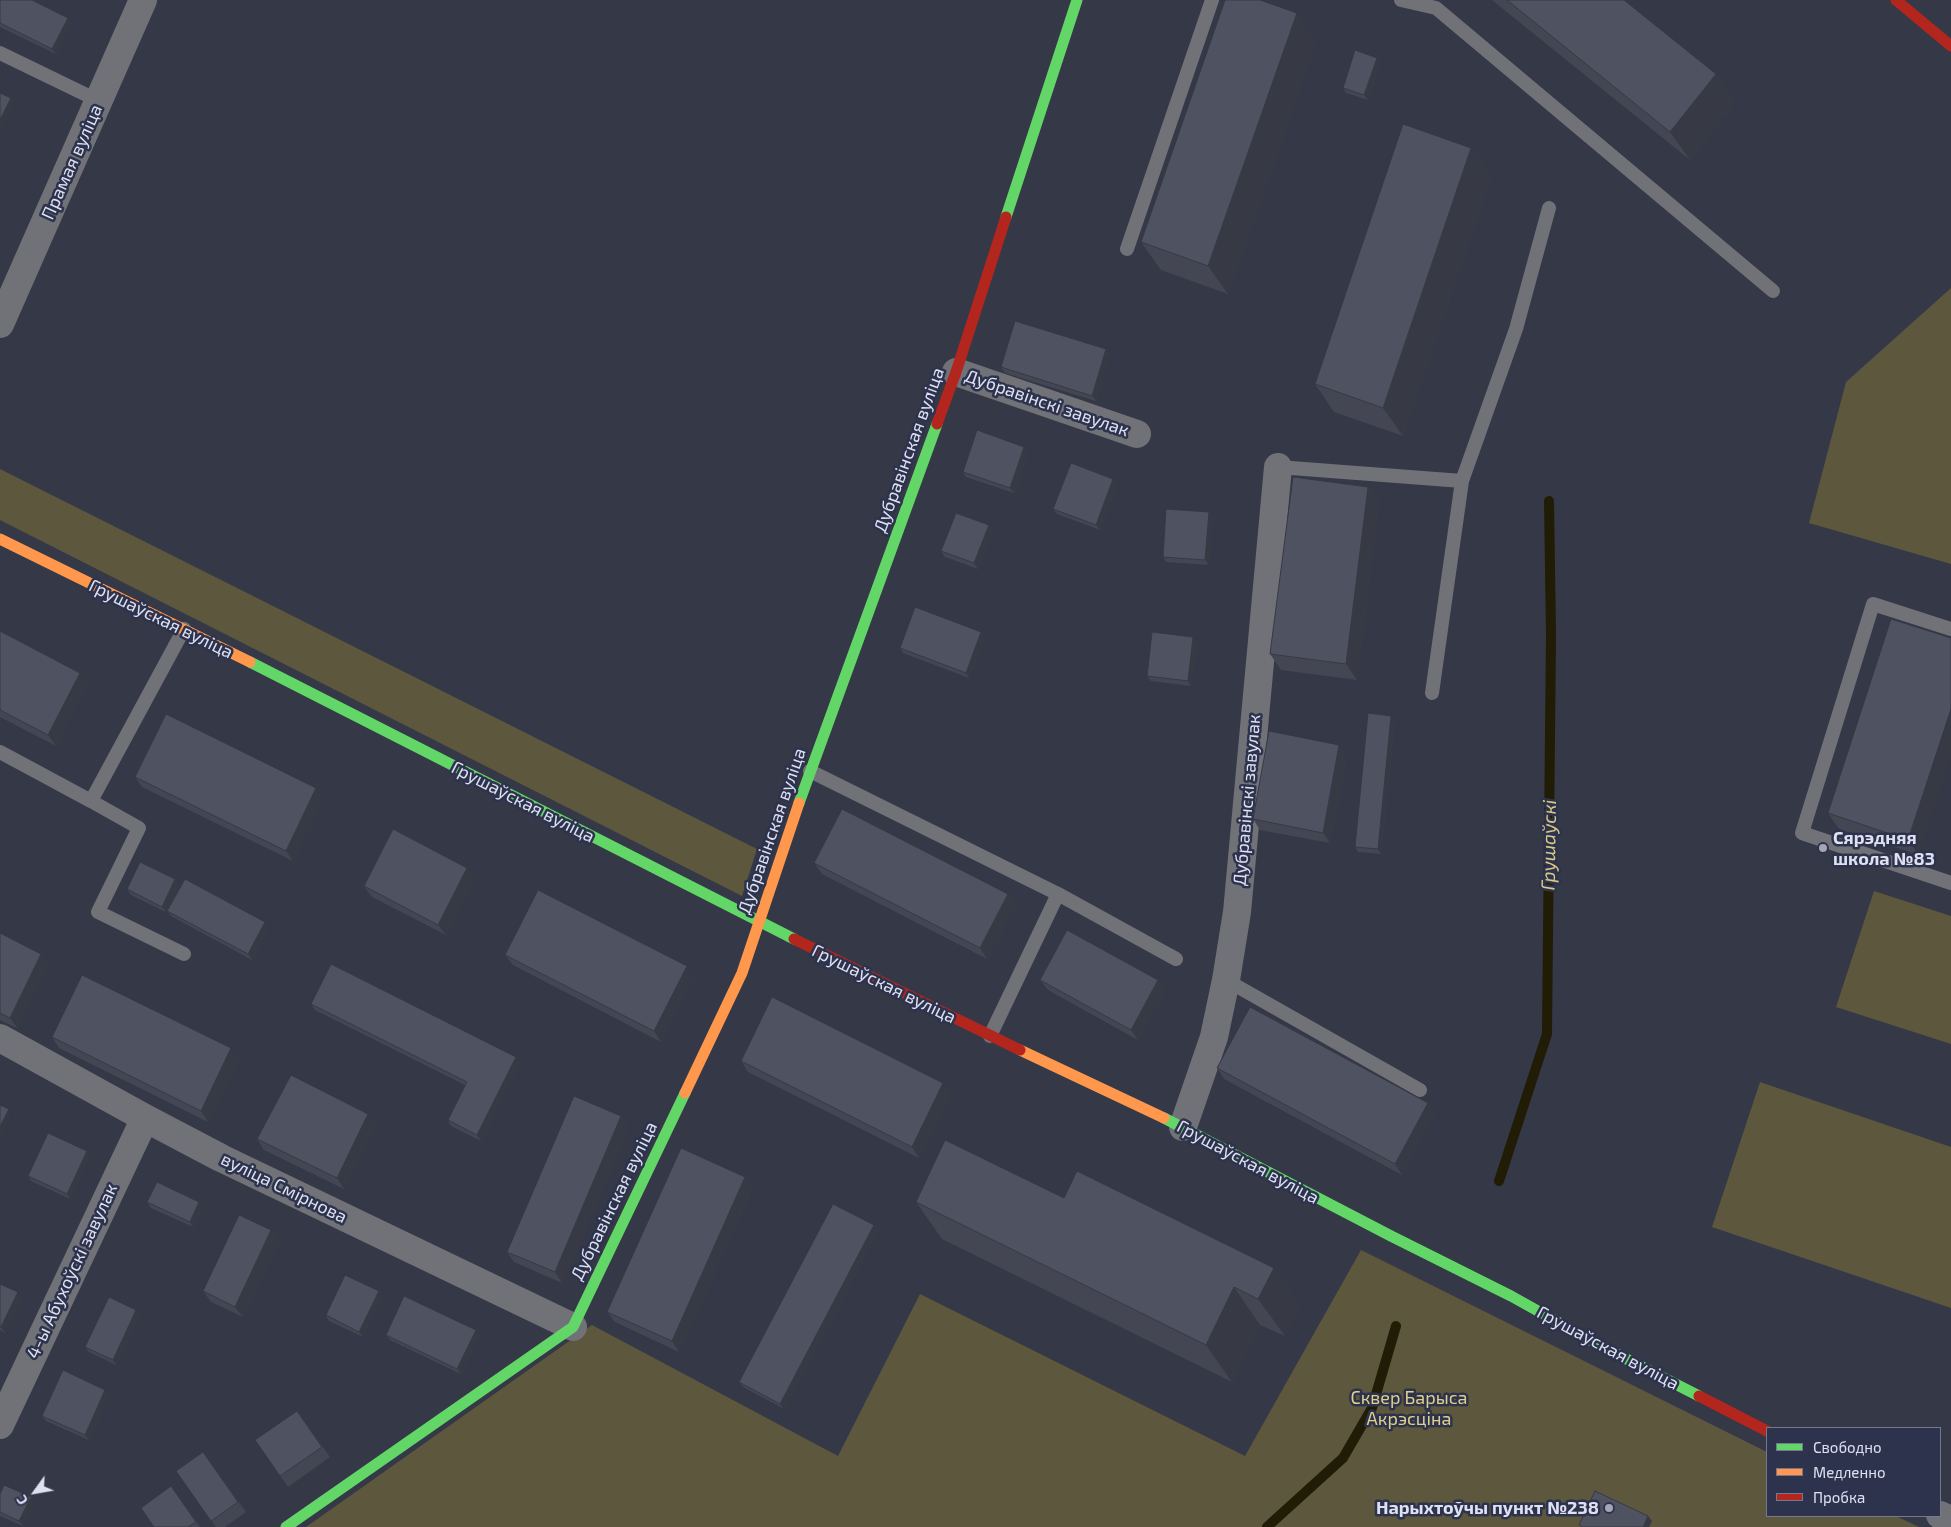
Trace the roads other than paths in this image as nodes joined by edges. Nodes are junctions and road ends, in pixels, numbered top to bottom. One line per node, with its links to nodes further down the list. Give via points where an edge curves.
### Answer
1 (143, 0): 8 (street, Прамая вуліца)
2 (1077, 0): 14 (street, Дубравінская вуліца)
3 (1212, 0): 10 (lane)
4 (1401, 0): 11 (lane, via 1436,8)
5 (1896, 0): 6 (street)
6 (1951, 46)
7 (0, 53): 8 (lane)
8 (99, 101): 12 (street, Прамая вуліца)
9 (1550, 208): 17 (lane, via 1516,329)
10 (1127, 249)
11 (1773, 291)
12 (6, 294): 13 (street, Прамая вуліца)
13 (0, 324)
14 (956, 372): 15 (street, Дубравінскі завулак); 23 (street, Дубравінская вуліца)
15 (1137, 434)
16 (1278, 467): 17 (lane); 30 (street, Дубравінскі завулак, via 1237,912)
17 (1462, 481): 21 (lane)
18 (0, 539): 19 (street, Грушаўская вуліца)
19 (184, 629): 24 (lane); 27 (street, Грушаўская вуліца)
20 (1951, 629): 25 (lane, via 1873,604 1802,833)
21 (1432, 693)
22 (0, 752): 24 (lane)
23 (810, 771): 26 (lane); 27 (street, Дубравінская вуліца)
24 (91, 801): 28 (lane, via 138,828 98,912)
25 (1951, 884)
26 (1058, 894): 29 (lane); 31 (lane)
27 (759, 921): 31 (street, Грушаўская вуліца); 36 (street, Дубравінская вуліца, via 738,981)
28 (184, 954)
29 (1176, 959)
30 (1226, 980): 33 (lane); 35 (street, Дубравінскі завулак, via 1214,1037)
31 (990, 1036): 35 (street, Грушаўская вуліца)
32 (0, 1038): 34 (street, вуліца Смірнова)
33 (1420, 1090)
34 (145, 1118): 36 (street, вуліца Смірнова, via 221,1158); 37 (street, 4-ы Абухоўскі завулак)
35 (1183, 1127): 38 (street, Грушаўская вуліца)
36 (573, 1327): 39 (street, Дубравінская вуліца)
37 (0, 1425)
38 (1766, 1429)
39 (286, 1527)

